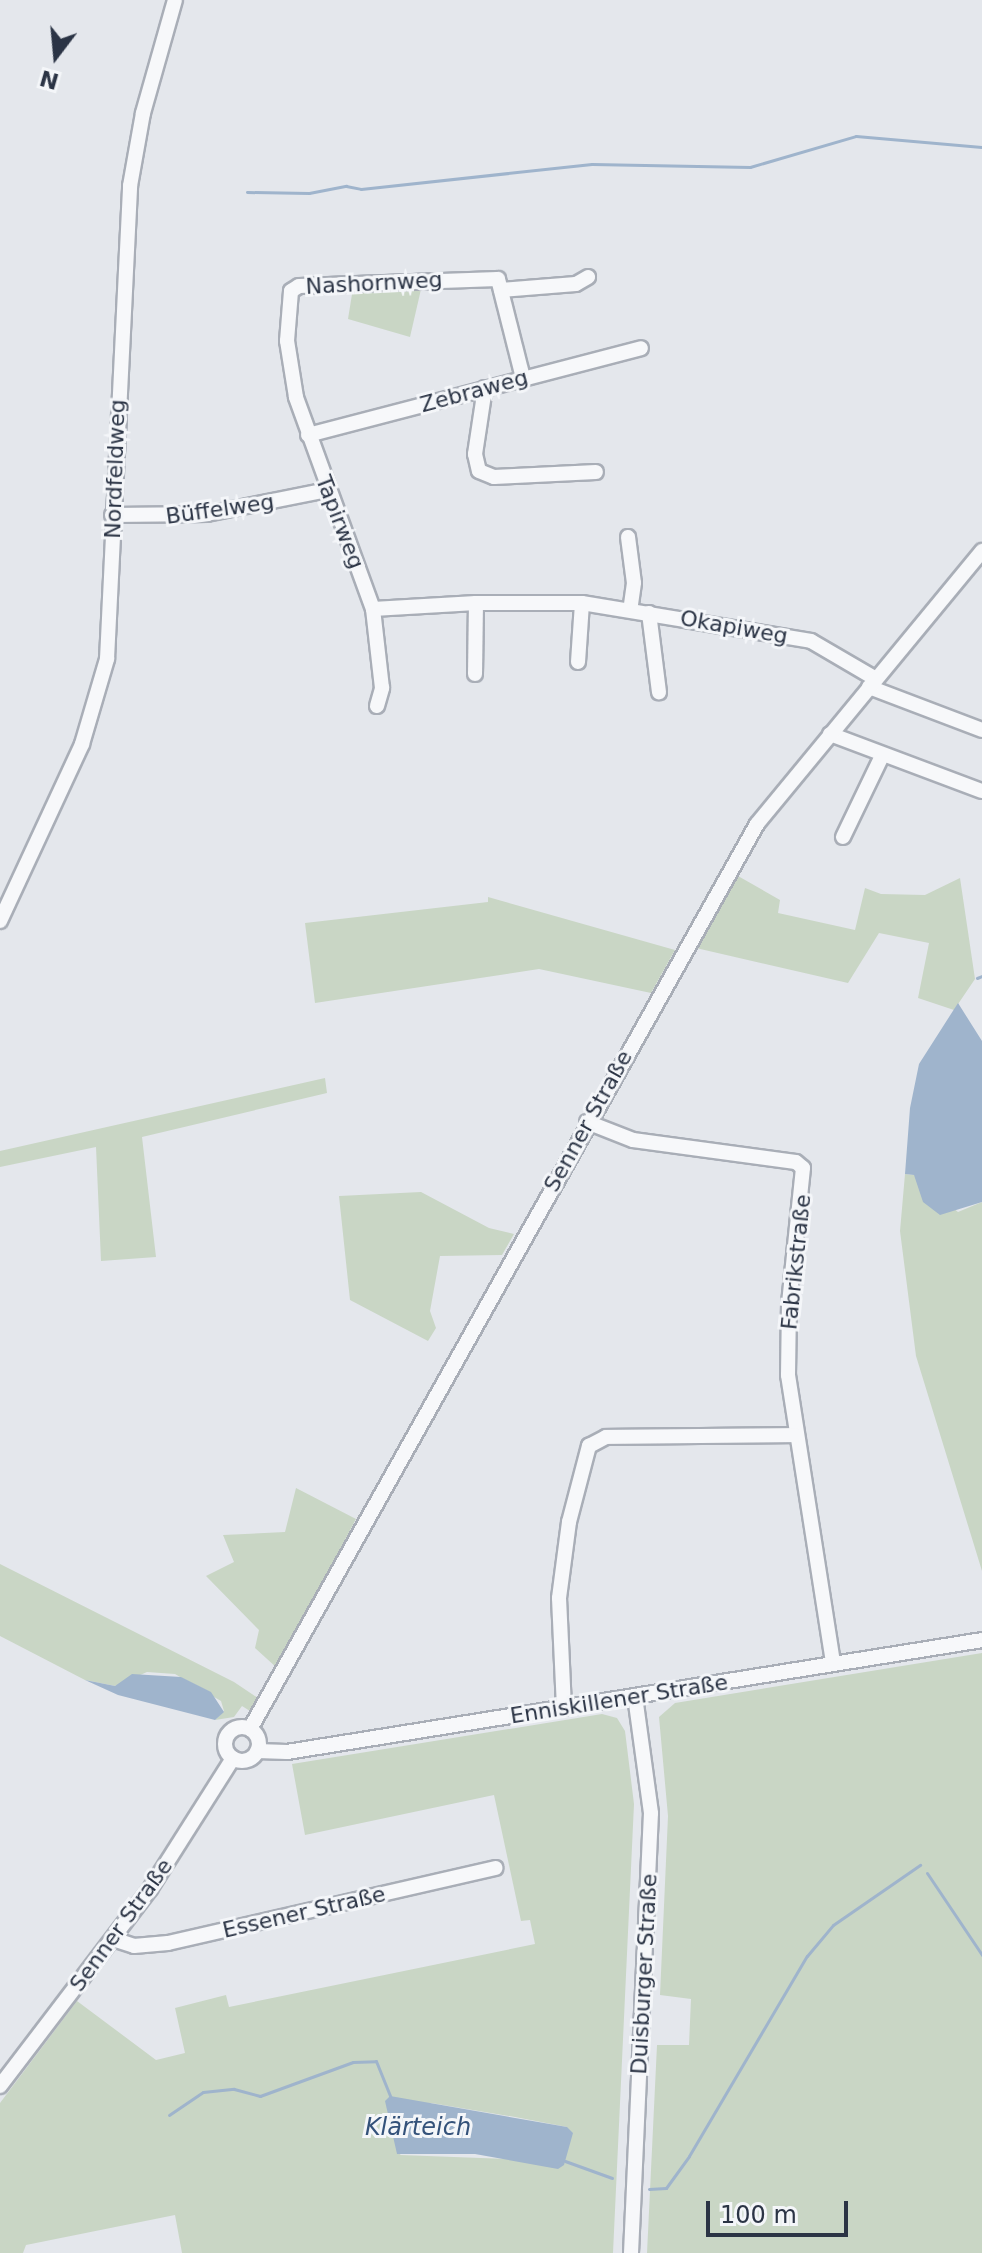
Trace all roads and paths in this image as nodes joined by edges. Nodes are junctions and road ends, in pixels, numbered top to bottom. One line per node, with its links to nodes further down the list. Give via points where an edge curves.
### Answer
1 (175, 0): 10 (street, Nordfeldweg, via 131,177)
2 (588, 277): 3 (street, Nashornweg, via 576,284)
3 (501, 290): 5 (street); 7 (street, Nashornweg, via 498,279 477,277 294,288 288,300 288,352)
4 (641, 348): 5 (street, Zebraweg)
5 (523, 378): 6 (street, Zebraweg)
6 (485, 388): 7 (street, Zebraweg); 8 (street, via 475,454 479,471 494,477)
7 (308, 435): 9 (street, Tapirweg)
8 (596, 472)
9 (327, 490): 10 (street, Büffelweg, via 207,514); 15 (street, Tapirweg)
10 (112, 515): 28 (street, Nordfeldweg, via 110,637 101,687 82,744)
11 (628, 537): 16 (street, via 634,583)
12 (982, 551): 20 (street, Senner Straße)
13 (476, 603): 14 (street, Okapiweg); 15 (street, Okapiweg); 19 (street)
14 (582, 603): 16 (street, Okapiweg); 18 (street)
15 (373, 609): 22 (street, via 382,688)
16 (630, 610): 17 (street, Okapiweg)
17 (649, 613): 20 (street, Okapiweg, via 819,643); 21 (street)
18 (578, 662)
19 (475, 674)
20 (872, 683): 23 (street, Okapiweg); 24 (street, Senner Straße)
21 (659, 692)
22 (377, 706)
23 (982, 730)
24 (830, 734): 25 (street); 29 (street, Senner Straße, via 757,824)
25 (882, 756): 26 (street); 27 (street)
26 (982, 791)
27 (843, 837)
28 (0, 921)
29 (587, 1122): 30 (street, Fabrikstraße, via 633,1140 796,1162 803,1168 788,1343); 35 (street, Senner Straße)
30 (795, 1435): 32 (street, Fabrikstraße); 34 (street, via 606,1437 589,1446 569,1522 559,1598)
31 (982, 1640): 32 (street, Enniskillener Straße)
32 (833, 1664): 33 (street, Enniskillener Straße)
33 (635, 1696): 34 (street, Enniskillener Straße); 41 (street, Duisburger Straße, via 651,1813)
34 (564, 1708): 36 (street, Enniskillener Straße, via 287,1752)
35 (250, 1729): 36 (street); 37 (street, via 237,1728 227,1737)
36 (257, 1751): 37 (street, via 248,1760)
37 (233, 1758): 39 (street, Senner Straße)
38 (496, 1868): 39 (street, Essener Straße, via 168,1943 134,1946)
39 (113, 1939): 40 (street, Senner Straße)
40 (0, 2086)
41 (631, 2253)

